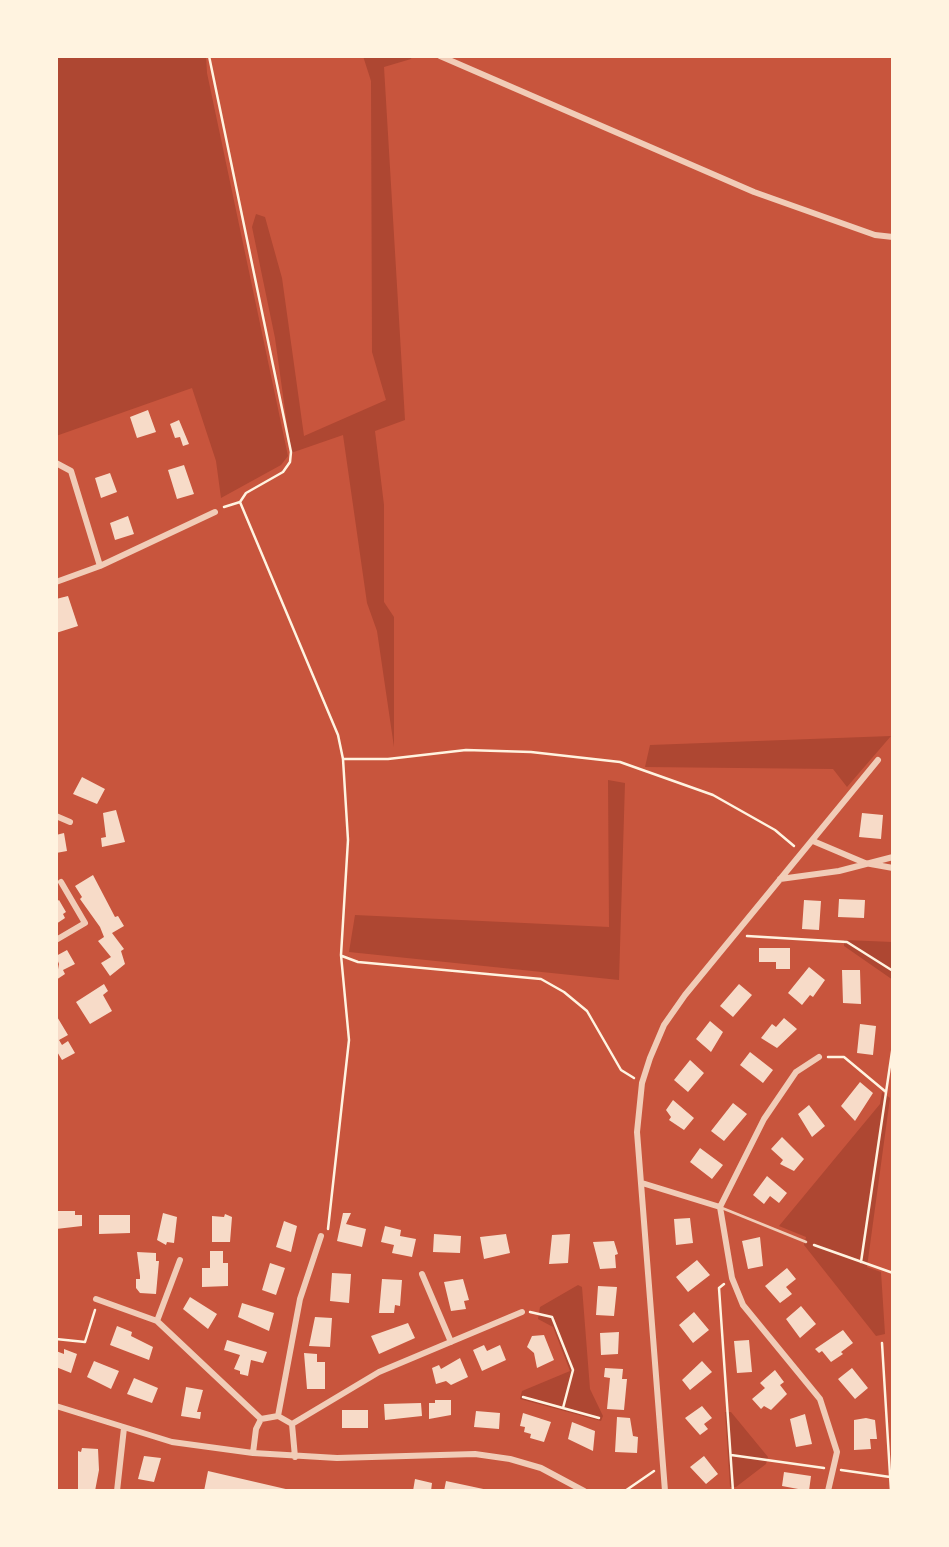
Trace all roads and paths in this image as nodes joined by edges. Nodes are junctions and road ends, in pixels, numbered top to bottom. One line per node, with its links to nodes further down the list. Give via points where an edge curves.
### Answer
1 (209, 56): 5 (path, via 291,452 283,471 246,493)
2 (440, 56): 3 (street, via 754,192 875,235)
3 (893, 237)
4 (56, 463): 7 (street, via 71,471)
5 (240, 502): 6 (path); 9 (path, via 338,735)
6 (215, 512): 7 (street)
7 (100, 566): 8 (street)
8 (56, 582)
9 (343, 759): 14 (path, via 466,750 620,762 713,795 775,830); 22 (path, via 348,840)
10 (878, 760): 13 (street)
11 (56, 816): 12 (street)
12 (70, 822)
13 (813, 841): 14 (street); 16 (street)
14 (803, 853): 18 (street)
15 (893, 857): 16 (street)
16 (865, 863): 17 (street); 18 (street)
17 (893, 868)
18 (780, 879): 20 (street)
19 (61, 882): 21 (street, via 85,923)
20 (735, 936): 23 (path, via 848,942); 26 (street, via 664,1025)
21 (56, 940)
22 (341, 956): 26 (path, via 358,962 541,979 587,1011 621,1070); 30 (path, via 349,1040 332,1210 329,1228)
23 (893, 971)
24 (893, 1045): 27 (path)
25 (819, 1056): 27 (path, via 844,1057); 29 (street, via 796,1072 764,1119)
26 (642, 1083): 28 (street, via 637,1132)
27 (886, 1092): 33 (path)
28 (642, 1184): 29 (street); 54 (street)
29 (720, 1207): 31 (lane); 36 (street)
30 (321, 1236): 46 (street, via 300,1299)
31 (806, 1242): 33 (path)
32 (180, 1260): 39 (street)
33 (861, 1262): 34 (path)
34 (893, 1273)
35 (422, 1274): 41 (street)
36 (732, 1278): 52 (path, via 719,1287); 55 (street, via 743,1305 820,1399 837,1452)
37 (96, 1299): 39 (street); 40 (path, via 85,1342)
38 (522, 1312): 41 (street); 45 (path, via 552,1317 573,1370)
39 (157, 1321): 48 (street)
40 (56, 1339)
41 (451, 1342): 49 (street, via 379,1372)
42 (882, 1343): 56 (path)
43 (523, 1397): 45 (path)
44 (56, 1406): 50 (street)
45 (563, 1408): 47 (path)
46 (278, 1416): 48 (street); 49 (street)
47 (599, 1418)
48 (261, 1419): 51 (street)
49 (292, 1424): 53 (street)
50 (124, 1428): 51 (street, via 172,1442); 57 (street)
51 (253, 1453): 53 (street)
52 (731, 1455): 55 (path); 61 (path)
53 (295, 1457): 58 (street, via 475,1454 541,1468)
54 (664, 1465): 59 (path); 60 (street)
55 (835, 1470): 56 (path); 62 (street)
56 (890, 1477): 63 (path)
57 (117, 1491)
58 (584, 1491)
59 (625, 1491)
60 (666, 1491)
61 (733, 1491)
62 (828, 1491)
63 (891, 1491)

